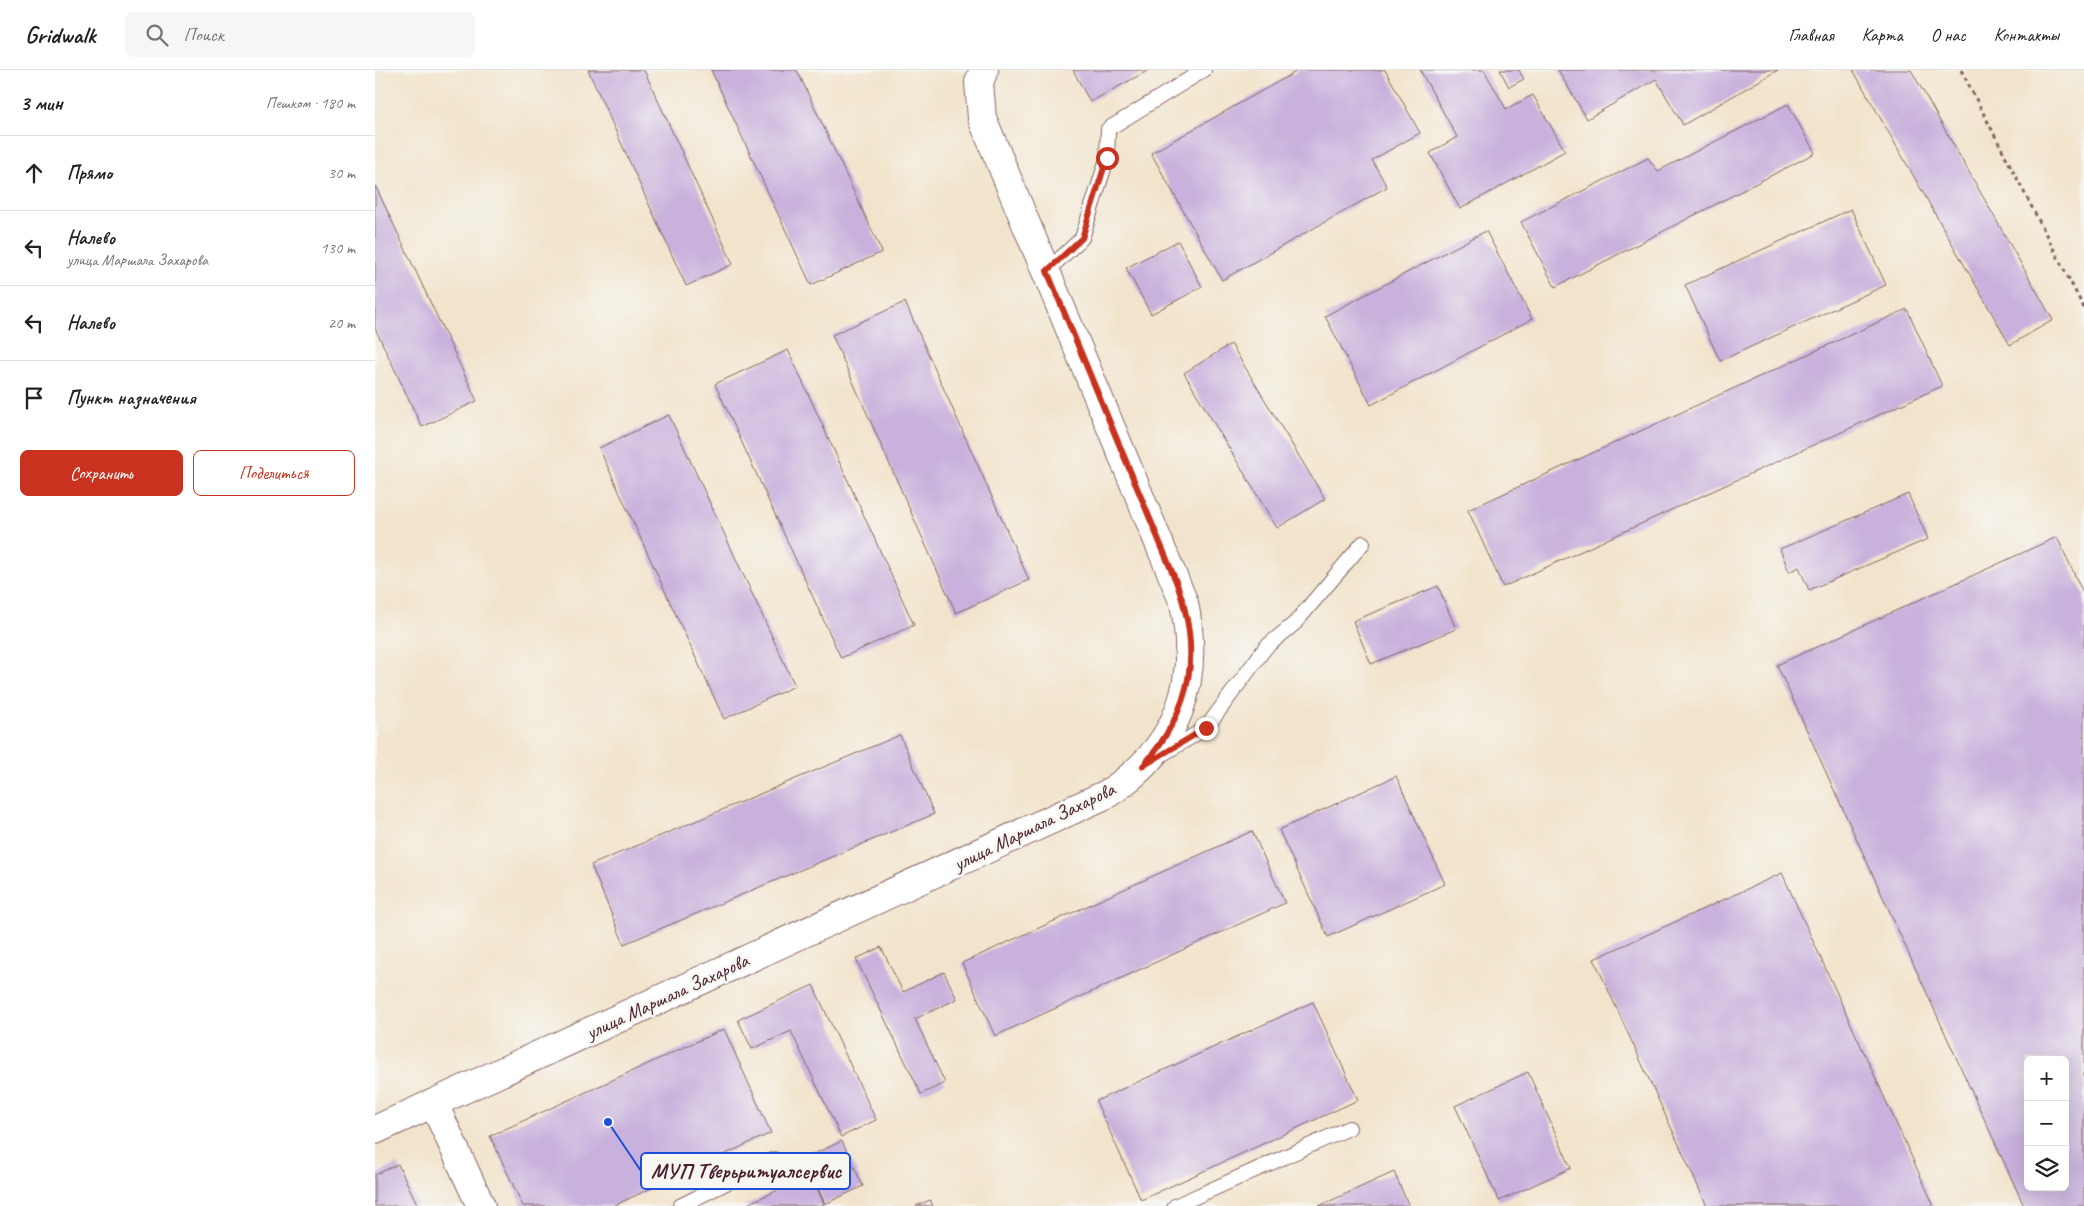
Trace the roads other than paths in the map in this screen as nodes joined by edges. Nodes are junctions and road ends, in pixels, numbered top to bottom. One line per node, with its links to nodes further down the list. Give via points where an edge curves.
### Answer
1 (984, 70): 3 (street, улица Маршала Захарова, via 979,82 982,118)
2 (1204, 70): 3 (lane, via 1108,129 1107,158 1082,238)
3 (1047, 271): 5 (street, улица Маршала Захарова, via 1175,579 1189,627 1189,669 1183,702 1173,726)
4 (1363, 543): 5 (lane, via 1295,623 1266,646 1206,728)
5 (1143, 766): 6 (street, улица Маршала Захарова, via 1107,794)
6 (434, 1104): 8 (street, улица Маршала Захарова); 10 (street)
7 (1349, 1128): 12 (lane)
8 (375, 1130)
9 (775, 1159): 11 (lane)
10 (481, 1206)
11 (680, 1206)
12 (1175, 1206)

